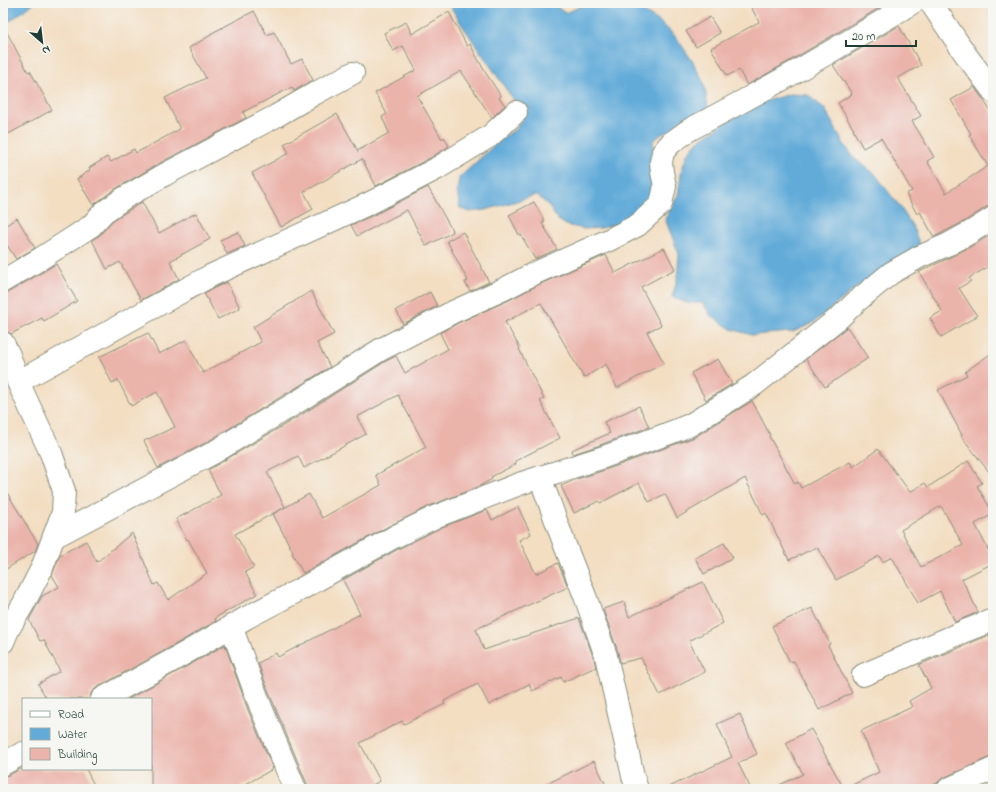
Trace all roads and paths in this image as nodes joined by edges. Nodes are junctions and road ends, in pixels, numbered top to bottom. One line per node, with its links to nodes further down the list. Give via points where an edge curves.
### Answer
1 (912, 3): 11 (street, via 671,142 663,152 661,162 665,186 661,204 638,225 453,312 380,350 212,453)
2 (932, 3): 4 (street)
3 (353, 73): 7 (street, via 124,198 104,212 91,226)
4 (993, 91)
5 (516, 112): 9 (street, via 490,136 430,172 370,203 210,276)
6 (993, 218): 10 (street, via 949,244 891,273 754,385 690,425 601,458)
7 (3, 281)
8 (3, 343): 9 (street)
9 (18, 382): 11 (street, via 51,454 64,491 63,512)
10 (540, 477): 13 (street, via 412,528); 21 (street, via 606,656)
11 (54, 537): 14 (street, via 42,568)
12 (993, 620): 15 (street)
13 (231, 626): 16 (street); 20 (street)
14 (3, 642)
15 (863, 675)
16 (104, 698)
17 (22, 754): 18 (street)
18 (3, 764)
19 (993, 770): 22 (street)
20 (295, 789)
21 (637, 789)
22 (948, 789)

